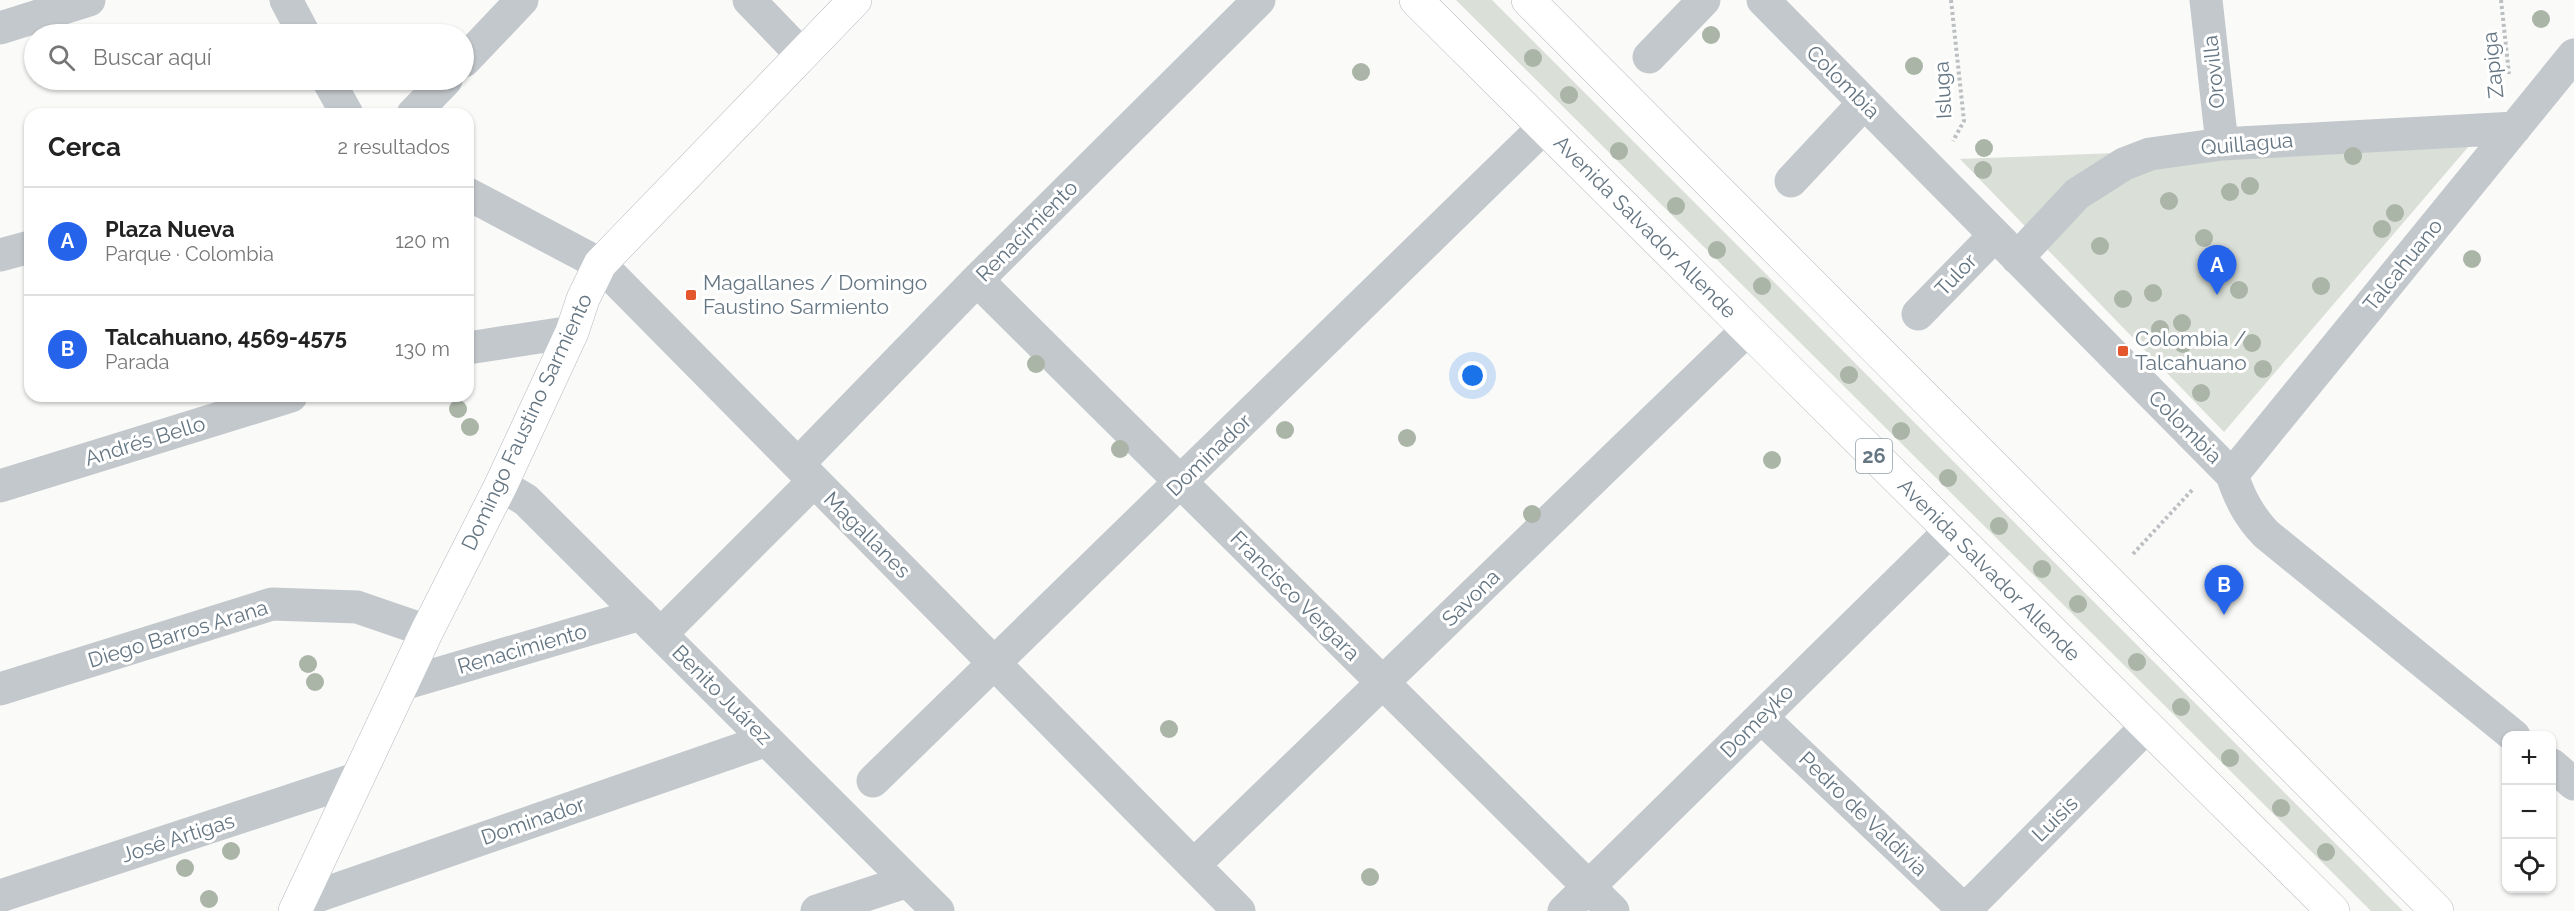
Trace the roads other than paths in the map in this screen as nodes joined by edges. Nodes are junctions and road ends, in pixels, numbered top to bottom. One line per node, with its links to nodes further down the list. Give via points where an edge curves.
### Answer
1 (89, 0): 13 (street)
2 (286, 0): 12 (street)
3 (522, 0): 14 (street)
4 (748, 0): 15 (street)
5 (855, 0): 15 (main road, Domingo Faustino Sarmiento)
6 (1259, 0): 32 (street, Renacimiento)
7 (1416, 0): 23 (main road, Avenida Salvador Allende / 26)
8 (1528, 0): 70 (main road)
9 (1704, 0): 17 (street)
10 (1763, 0): 20 (street, Colombia)
11 (2206, 0): 25 (street, Orovilla)
12 (299, 24)
13 (0, 28)
14 (474, 50)
15 (801, 55): 31 (main road, Domingo Faustino Sarmiento)
16 (2574, 55): 24 (street, Talcahuano)
17 (1649, 57)
18 (334, 90): 21 (street)
19 (436, 90): 22 (street)
20 (1864, 103): 26 (street); 28 (street, Colombia)
21 (344, 108)
22 (419, 108)
23 (1544, 128): 34 (main road, Avenida Salvador Allende / 26); 40 (street, Dominador)
24 (2515, 128): 25 (street, Quillagua); 38 (street, Talcahuano)
25 (2222, 144): 28 (street, Quillagua, via 2150,154 2124,164)
26 (1791, 181)
27 (474, 197): 31 (street, Magallanes)
28 (2006, 246): 33 (street, Tulor); 38 (street, Colombia)
29 (24, 248): 30 (street)
30 (0, 255)
31 (600, 264): 35 (main road, Domingo Faustino Sarmiento); 39 (street, Magallanes)
32 (977, 280): 39 (street, Renacimiento); 40 (street, Francisco Vergara)
33 (1918, 314)
34 (1748, 330): 43 (main road, Avenida Salvador Allende / 26); 47 (street, Savona)
35 (572, 332): 36 (street); 41 (main road, Domingo Faustino Sarmiento)
36 (474, 347)
37 (272, 402): 42 (street, Andrés Bello)
38 (2225, 469): 52 (street, Colombia, via 2251,518 2266,534)
39 (806, 473): 44 (street, Renacimiento); 46 (street, Magallanes)
40 (1181, 482): 46 (street, Dominador); 47 (street, Francisco Vergara)
41 (501, 485): 44 (street, Benito Juárez, via 526,500); 45 (main road, Domingo Faustino Sarmiento)
42 (0, 486)
43 (1950, 531): 50 (street, Domeyko); 51 (main road, Avenida Salvador Allende / 26)
44 (651, 624): 48 (street, Renacimiento); 53 (street, Benito Juárez)
45 (428, 631): 48 (main road, Domingo Faustino Sarmiento); 49 (street, Diego Barros Arana, via 357,607 272,604)
46 (994, 663): 56 (street, Dominador); 58 (street, Magallanes)
47 (1383, 683): 58 (street, Savona); 60 (street, Francisco Vergara)
48 (403, 684): 55 (main road, Domingo Faustino Sarmiento)
49 (0, 689)
50 (1761, 717): 60 (street, Domeyko); 68 (street, Pedro de Valdivia)
51 (2147, 726): 68 (street, Luisis); 69 (main road, Avenida Salvador Allende / 26)
52 (2509, 731)
53 (767, 740): 59 (street, Benito Juárez); 62 (street, Dominador)
54 (2556, 768): 57 (street)
55 (356, 779): 61 (street, José Artigas); 62 (main road, Domingo Faustino Sarmiento)
56 (873, 781)
57 (2574, 784)
58 (1194, 866): 65 (street, Magallanes)
59 (908, 881): 63 (street); 64 (street, Benito Juárez)
60 (1588, 887): 66 (street, Domeyko); 67 (street, Francisco Vergara)
61 (0, 896)
62 (297, 906)
63 (817, 911)
64 (938, 911)
65 (1239, 911)
66 (1564, 911)
67 (1613, 911)
68 (1964, 911)
69 (2333, 911)
70 (2437, 911)

